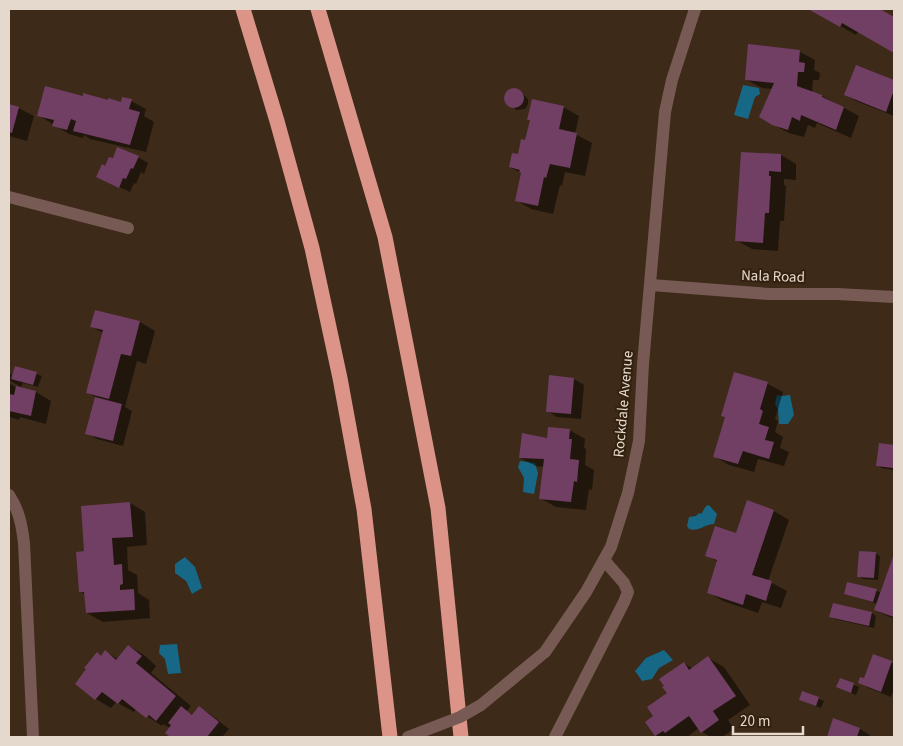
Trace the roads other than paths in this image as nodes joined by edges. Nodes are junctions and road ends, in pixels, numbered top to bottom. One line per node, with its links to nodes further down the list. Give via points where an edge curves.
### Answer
1 (243, 9): 11 (highway, via 312,248 340,378 364,509)
2 (318, 9): 13 (highway, via 385,237 437,498)
3 (695, 9): 6 (street, Rockdale Avenue, via 665,112)
4 (9, 197): 5 (street)
5 (128, 228)
6 (651, 285): 7 (street, Nala Road, via 769,294); 9 (street, Rockdale Avenue, via 639,441 619,524)
7 (894, 297)
8 (9, 495): 10 (street, via 21,520 24,543)
9 (604, 560): 12 (street, Rockdale Avenue, bridge, via 545,652 481,705 460,717); 14 (street, via 628,592)
10 (33, 737)
11 (390, 737)
12 (408, 737)
13 (461, 737)
14 (555, 737)

